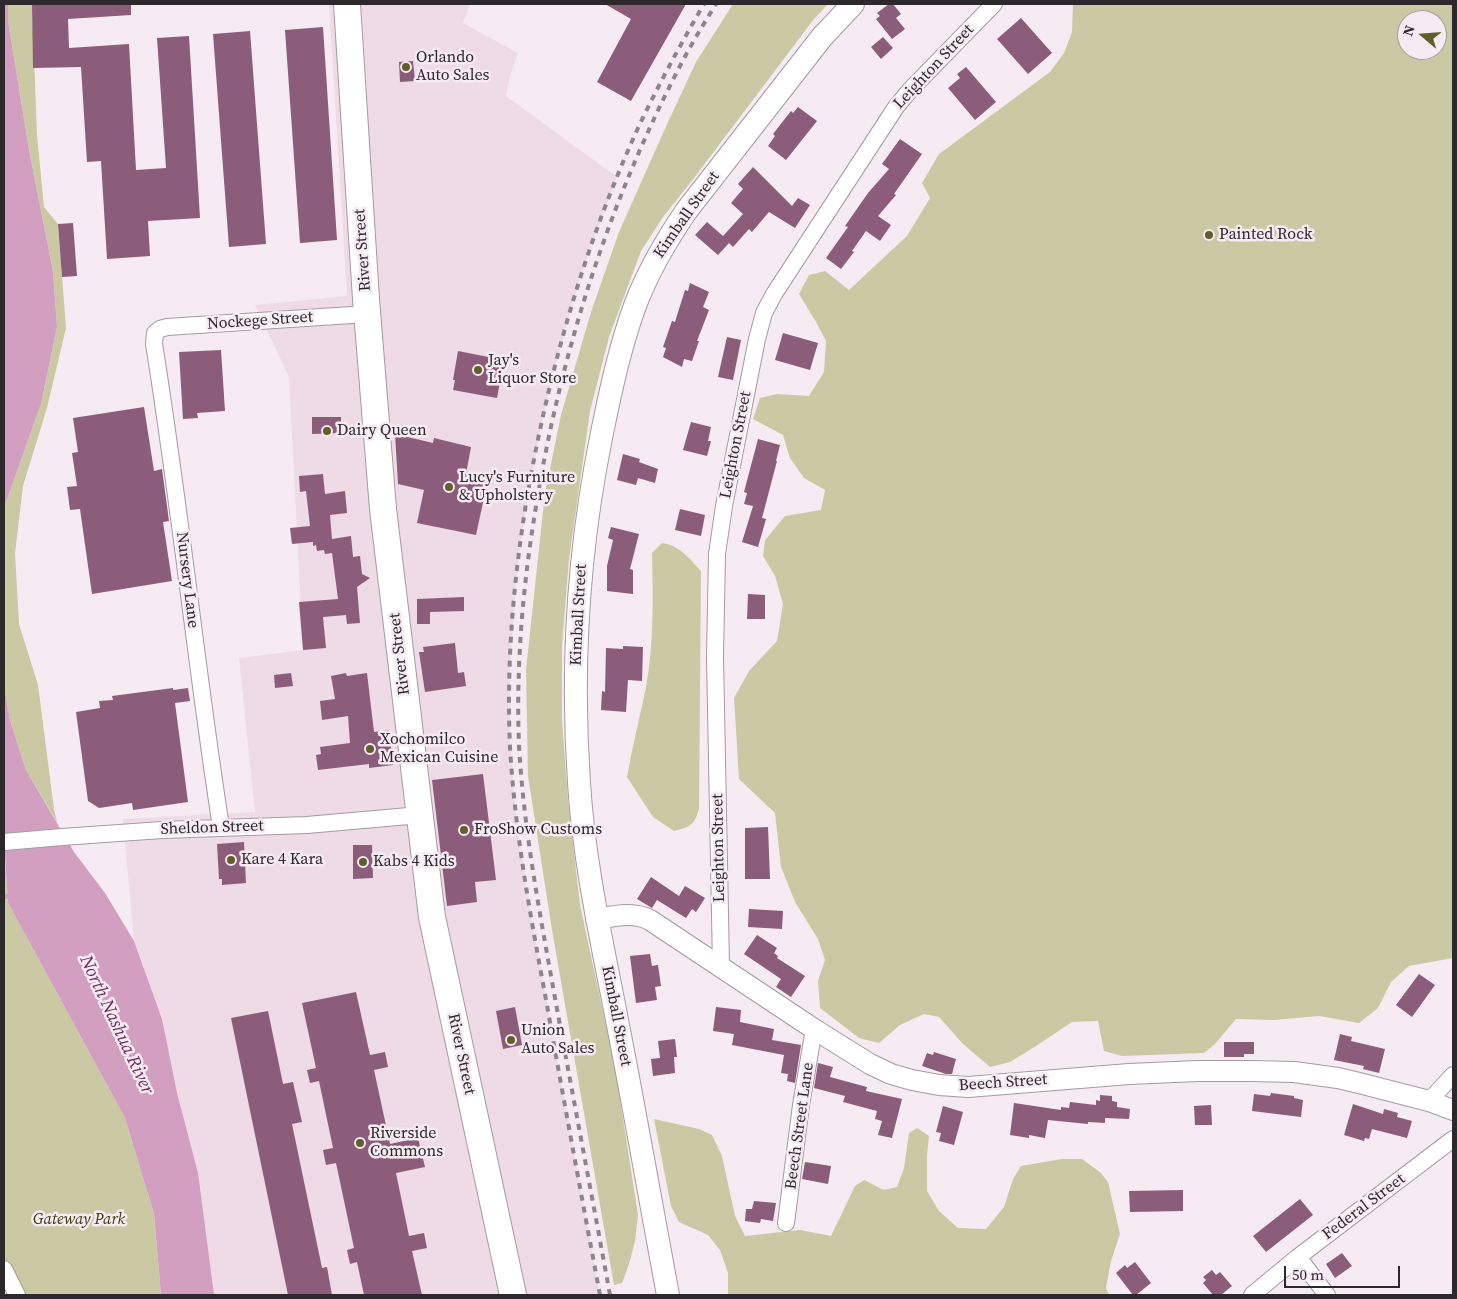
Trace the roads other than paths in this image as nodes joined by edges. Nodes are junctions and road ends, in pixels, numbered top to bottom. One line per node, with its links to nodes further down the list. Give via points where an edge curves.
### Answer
1 (347, 4): 4 (highway, River Street)
2 (853, 4): 9 (main road, Kimball Street, via 833,24 673,230 631,317 597,460 582,554 578,611 575,685 579,783)
3 (994, 4): 10 (street, Leighton Street, via 896,107 764,313 716,554)
4 (367, 314): 5 (street, Nockege Street, via 167,327); 6 (highway, River Street, via 383,509)
5 (155, 333): 7 (street, Nursery Lane)
6 (420, 815): 7 (street, Sheldon Street, via 307,825); 20 (highway, River Street, via 433,925)
7 (221, 827): 8 (street, Sheldon Street)
8 (4, 842)
9 (596, 919): 10 (street, Beech Street, via 629,915 645,917); 21 (main road, Kimball Street)
10 (721, 966): 11 (street, Beech Street)
11 (814, 1029): 13 (street, Beech Street, via 891,1074 954,1087 1129,1074 1275,1071 1338,1078); 16 (street, Beech Street Lane)
12 (1453, 1075): 13 (street)
13 (1429, 1101): 14 (street, Beech Street)
14 (1453, 1110)
15 (1453, 1139): 17 (street, Federal Street)
16 (786, 1222)
17 (1298, 1257): 22 (street, Federal Street); 23 (street)
18 (4, 1269): 19 (street)
19 (17, 1295)
20 (513, 1295)
21 (668, 1295)
22 (1252, 1295)
23 (1327, 1295)

